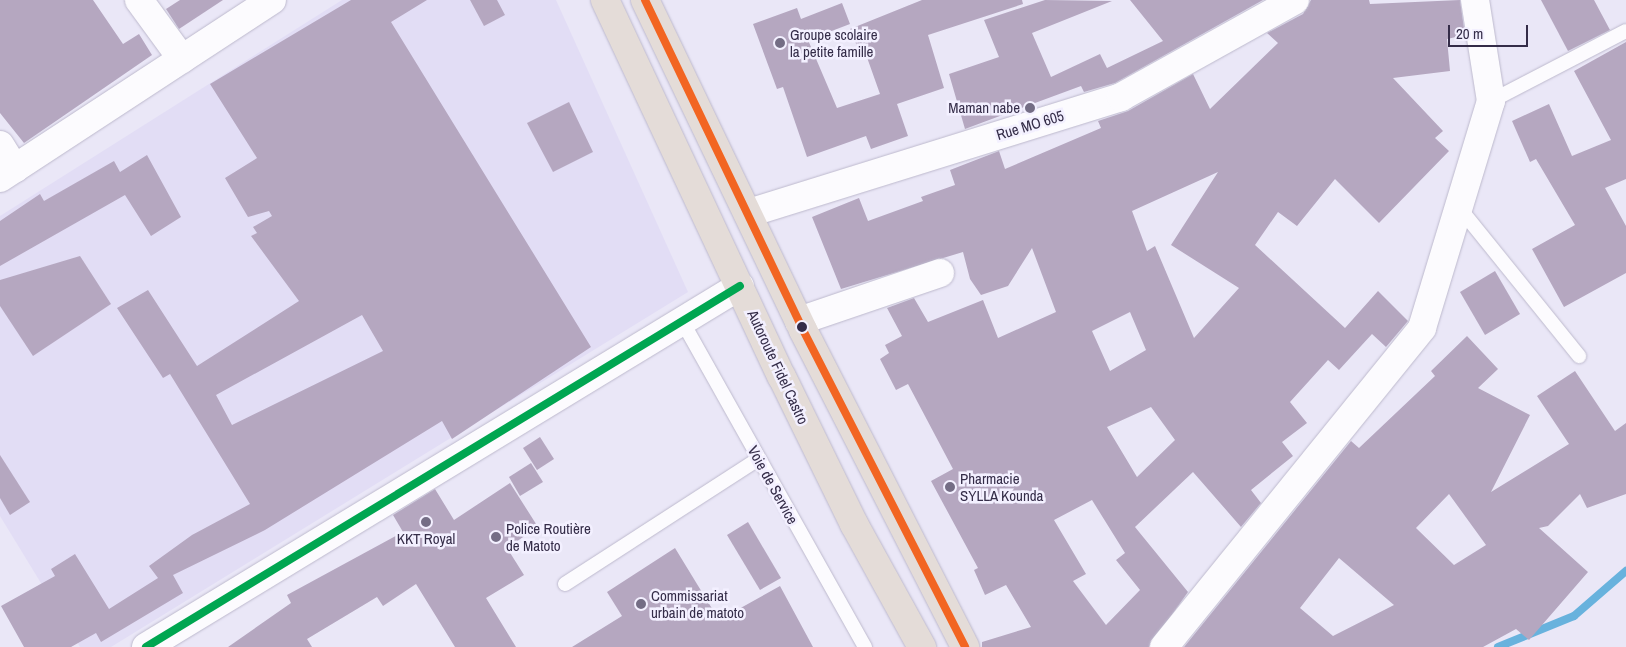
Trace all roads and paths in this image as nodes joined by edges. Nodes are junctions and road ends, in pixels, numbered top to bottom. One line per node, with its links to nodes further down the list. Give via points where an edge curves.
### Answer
1 (139, 0): 8 (street)
2 (272, 0): 8 (street)
3 (606, 0): 15 (highway, Autoroute Fidel Castro)
4 (645, 0): 13 (highway)
5 (1295, 0): 13 (street, Rue MO 605, via 1120,97)
6 (1474, 0): 9 (street)
7 (1626, 31): 9 (lane)
8 (182, 58): 11 (street)
9 (1491, 101): 12 (street)
10 (0, 145): 11 (street)
11 (8, 173)
12 (1456, 203): 18 (lane); 25 (street, via 1422,328)
13 (749, 213): 17 (highway)
14 (940, 273): 17 (street)
15 (740, 286): 16 (street); 23 (highway, Autoroute Fidel Castro, via 854,524)
16 (682, 321): 19 (lane, Voie de Service); 21 (street)
17 (799, 321): 24 (highway)
18 (1579, 356)
19 (758, 459): 20 (lane); 22 (lane, Voie de Service)
20 (564, 584)
21 (146, 647)
22 (865, 647)
23 (922, 647)
24 (965, 647)
25 (1164, 647)

